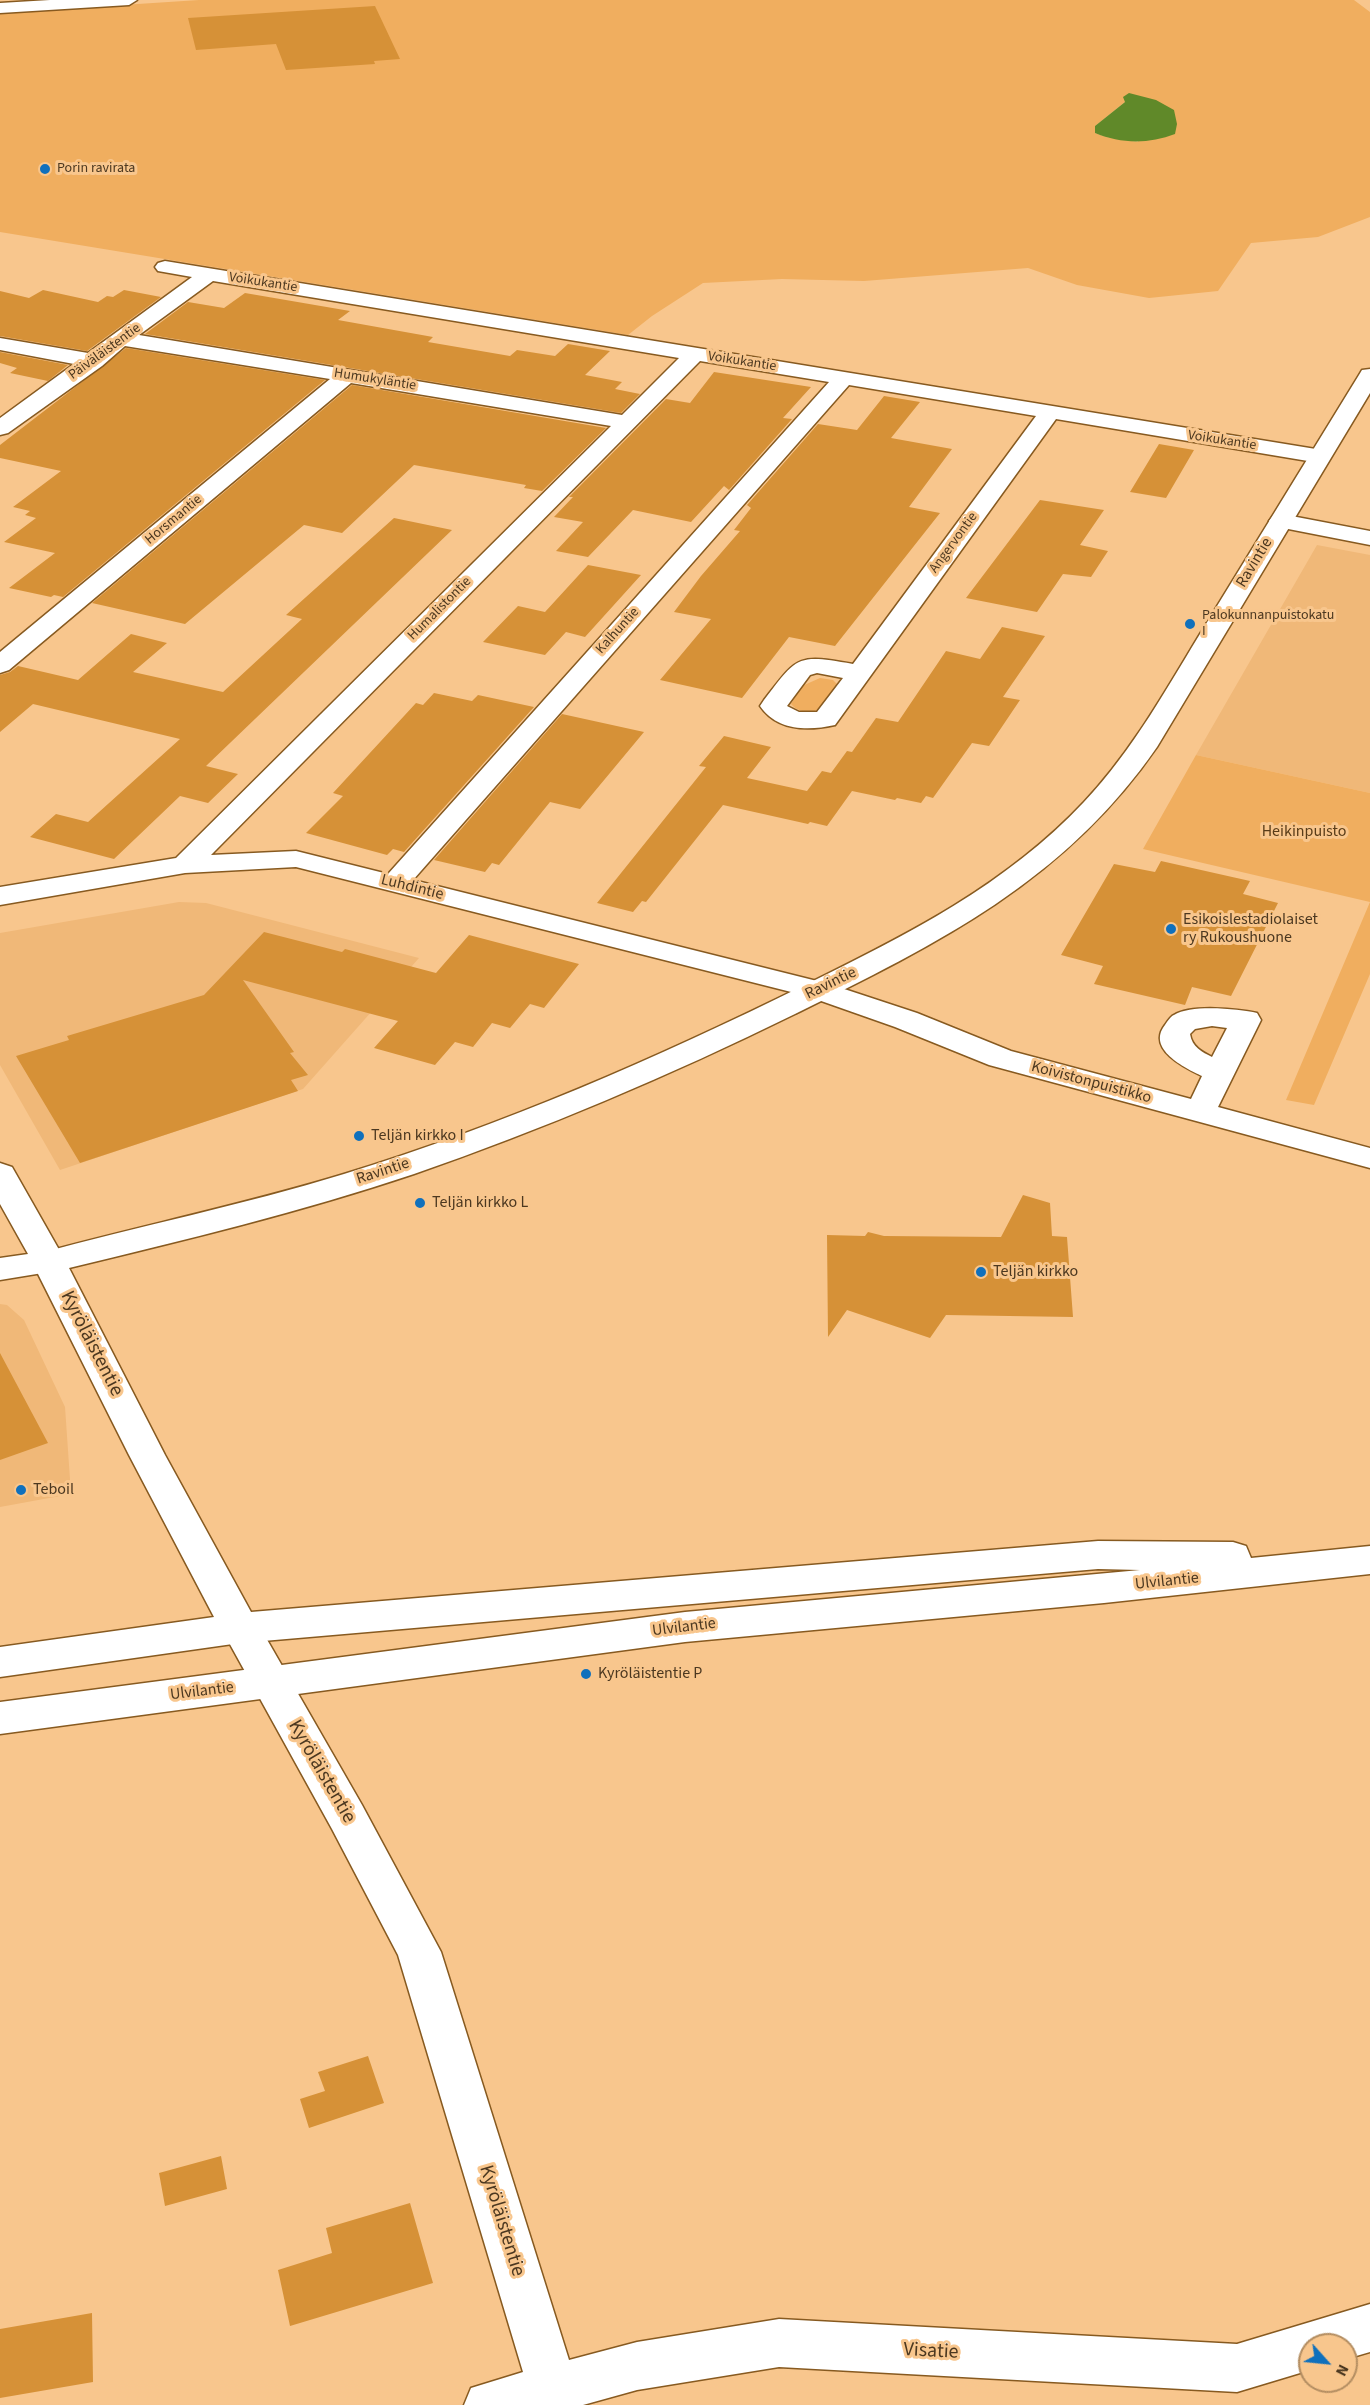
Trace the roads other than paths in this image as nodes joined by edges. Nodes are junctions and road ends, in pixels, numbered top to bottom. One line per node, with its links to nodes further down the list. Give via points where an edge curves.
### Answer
1 (129, 0): 2 (street)
2 (0, 8)
3 (165, 267): 4 (street, Voikukantie)
4 (209, 274): 5 (street, Päiväläistentie); 7 (street, Voikukantie)
5 (124, 339): 8 (street, Päiväläistentie); 9 (street, Humukyläntie)
6 (0, 344): 8 (street)
7 (695, 354): 11 (street, Voikukantie); 13 (street, Humalistontie)
8 (94, 361): 14 (street, Päiväläistentie)
9 (348, 375): 13 (street, Humukyläntie); 18 (street, Horsmantie)
10 (1370, 375): 15 (street, Ravintie)
11 (843, 379): 12 (street, Voikukantie); 21 (street, Kalhuntie)
12 (1049, 413): 15 (street, Voikukantie); 19 (street, Angervontie)
13 (626, 422): 20 (street, Humalistontie)
14 (0, 428)
15 (1320, 456): 16 (street, Ravintie)
16 (1281, 521): 17 (street); 23 (street, Ravintie, via 1144,747 1126,773 1077,826 937,930)
17 (1370, 538)
18 (0, 665)
19 (858, 674)
20 (185, 865): 21 (street, Luhdintie, via 296,859); 22 (street, Luhdintie)
21 (394, 883): 23 (street, Luhdintie)
22 (0, 896)
23 (818, 990): 25 (street, Koivistonpuistikko, via 1000,1058); 28 (street, Ravintie, via 649,1071 402,1166 212,1222)
24 (1221, 1073): 25 (street)
25 (1200, 1112): 26 (street, Koivistonpuistikko)
26 (1370, 1158)
27 (0, 1174): 28 (street, Kyröläistentie)
28 (49, 1262): 29 (street, Ravintie); 31 (street, Kyröläistentie)
29 (0, 1269)
30 (1370, 1558): 31 (street, Ulvilantie, via 1098,1556); 33 (street, Ulvilantie, via 1104,1588 685,1627)
31 (240, 1628): 32 (street, Ulvilantie); 33 (street, Kyröläistentie)
32 (0, 1662)
33 (270, 1683): 34 (street, Ulvilantie); 38 (street, Kyröläistentie, via 419,1952)
34 (0, 1718)
35 (1370, 2328): 36 (street, Visatie)
36 (1353, 2333)
37 (1298, 2349): 38 (street, Visatie, via 1237,2368 779,2343 637,2366)
38 (555, 2397): 39 (street, Visatie)
39 (489, 2405)

